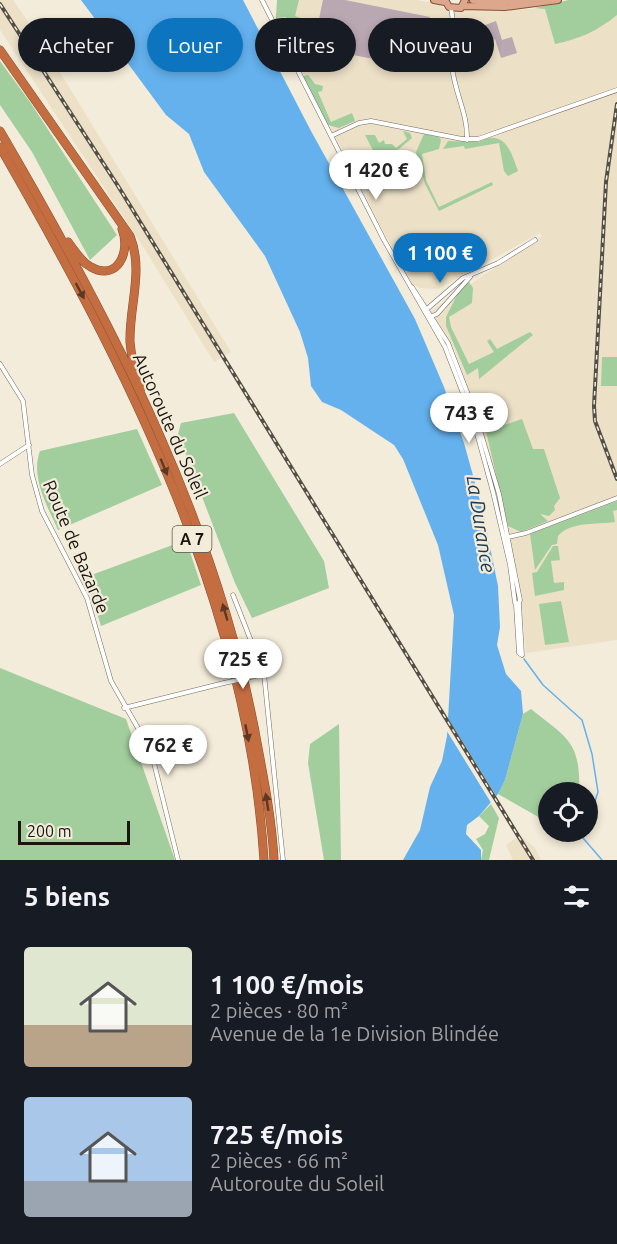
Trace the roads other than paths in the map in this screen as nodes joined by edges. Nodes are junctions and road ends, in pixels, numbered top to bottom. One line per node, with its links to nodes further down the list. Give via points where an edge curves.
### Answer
1 (262, 0): 12 (street)
2 (434, 0): 6 (main road)
3 (473, 0): 4 (main road)
4 (532, 0)
5 (558, 0): 7 (main road, via 505,7)
6 (445, 1): 7 (main road)
7 (460, 6): 13 (street, via 454,17 452,68 467,119)
8 (0, 50): 23 (highway, via 130,236 137,268 130,345)
9 (0, 55): 16 (highway, via 120,225 126,246 123,259 111,269 93,268 83,262)
10 (617, 90): 13 (street)
11 (0, 131): 16 (highway, Autoroute du Soleil / A 7)
12 (331, 136): 13 (street, via 371,121); 19 (street)
13 (466, 140)
14 (0, 147): 17 (highway, Autoroute du Soleil / A 7)
15 (0, 156): 17 (highway)
16 (54, 225): 23 (highway, Autoroute du Soleil / A 7, via 111,330)
17 (52, 240): 33 (highway, Autoroute du Soleil / A 7, one-way to 33, via 105,339 159,454 209,588 242,707)
18 (535, 240): 20 (street)
19 (402, 274): 21 (street); 21 (street)
20 (470, 276): 21 (street); 21 (street, via 462,278)
21 (430, 312): 27 (street, via 473,419); 27 (street, via 453,352 478,420)
22 (0, 364): 24 (street, Route de Bazarde, via 24,401)
23 (164, 444): 34 (highway, Autoroute du Soleil / A 7, one-way to 23, via 251,706 214,575)
24 (29, 445): 25 (street); 31 (street, Route de Bazarde, via 33,482 42,511 87,598 108,674)
25 (0, 464)
26 (617, 498): 27 (street)
27 (507, 538): 29 (street, via 518,604)
28 (233, 595): 30 (street)
29 (517, 659)
30 (264, 674): 31 (street, bridge); 35 (street)
31 (124, 708): 32 (street, Route de Bazarde, via 151,751)
32 (178, 860)
33 (264, 860)
34 (273, 860)
35 (284, 860)

